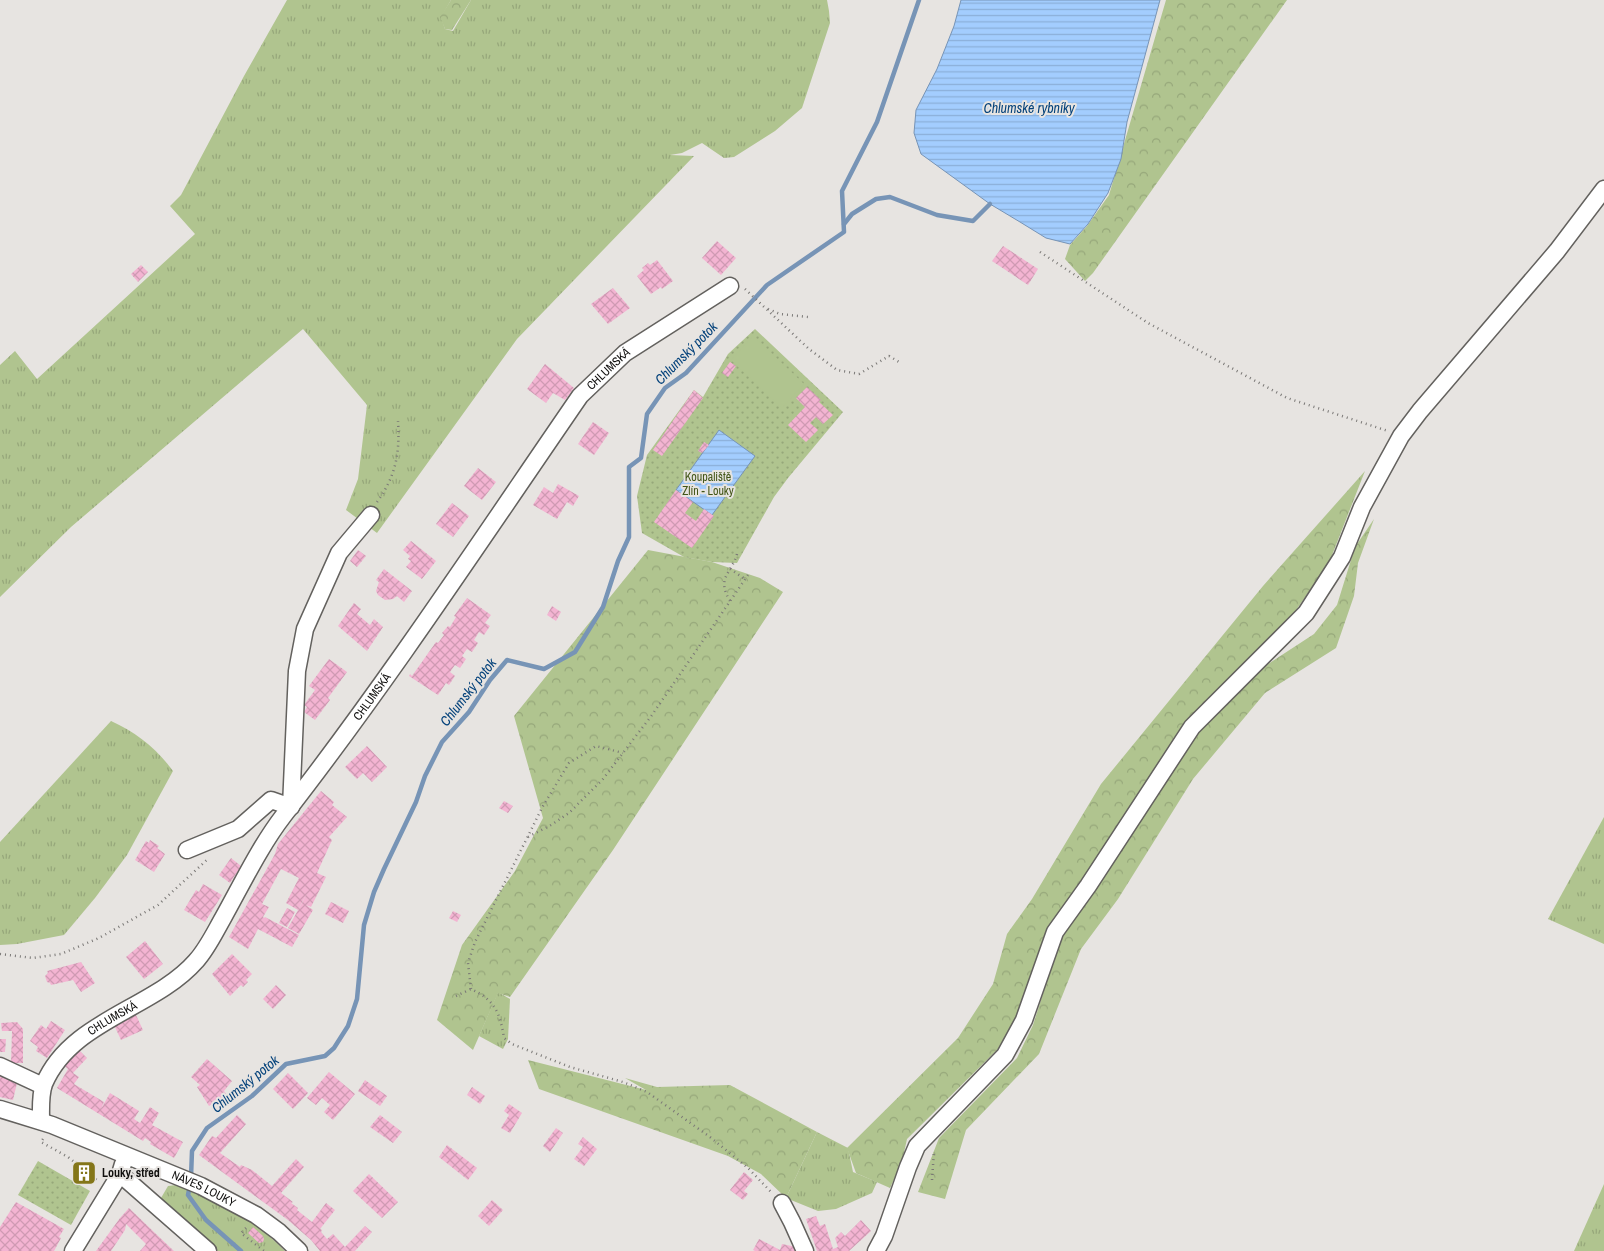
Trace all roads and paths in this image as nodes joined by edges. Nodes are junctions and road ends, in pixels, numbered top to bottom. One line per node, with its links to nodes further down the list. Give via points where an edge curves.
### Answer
1 (1604, 189): 9 (street, via 1557,251)
2 (1040, 252): 9 (path, via 1148,323 1287,398)
3 (730, 286): 17 (street, CHLUMSKÁ, via 624,353 580,396)
4 (750, 294): 5 (path)
5 (767, 309): 6 (path); 7 (path, via 837,370 859,374 889,356)
6 (808, 317)
7 (899, 362)
8 (398, 421): 10 (path, via 400,445 394,468 388,488)
9 (1401, 436): 28 (street, via 1362,507 1342,558 1306,613 1192,727 1055,932 1024,1020 1005,1055)
10 (370, 515): 17 (street, via 338,553 306,629 297,671)
11 (737, 554): 12 (path)
12 (730, 569): 14 (path); 15 (path, via 724,580)
13 (750, 572): 14 (path)
14 (745, 579): 15 (path)
15 (730, 601): 16 (path)
16 (623, 753): 18 (path, via 603,779 569,813); 18 (path, via 596,746 569,763)
17 (291, 807): 19 (street, via 271,800 238,829); 25 (street, CHLUMSKÁ, via 268,839 197,960 172,983 110,1018 73,1045 53,1067)
18 (528, 837): 22 (path, via 475,942 468,963)
19 (187, 850)
20 (210, 857): 21 (path, via 158,905 99,938 61,954 33,958)
21 (0, 954)
22 (472, 989): 23 (path); 34 (path, via 485,995 496,1008 504,1038 512,1044 647,1092 748,1168)
23 (456, 996)
24 (0, 1066): 25 (street)
25 (43, 1086): 27 (street, CHLUMSKÁ)
26 (0, 1108): 27 (street, NÁVES LOUKY)
27 (41, 1121): 30 (street, NÁVES LOUKY)
28 (935, 1128): 32 (path); 41 (street, via 917,1146)
29 (43, 1139): 33 (path, via 41,1142 68,1156 100,1182)
30 (127, 1156): 31 (street); 35 (street, NÁVES LOUKY, via 201,1186)
31 (120, 1174): 36 (street); 37 (street)
32 (932, 1180)
33 (98, 1187)
34 (782, 1203): 40 (street)
35 (256, 1215): 38 (path, via 242,1233); 39 (street, NÁVES LOUKY)
36 (73, 1251)
37 (208, 1251)
38 (264, 1251)
39 (299, 1251)
40 (805, 1251)
41 (876, 1251)

